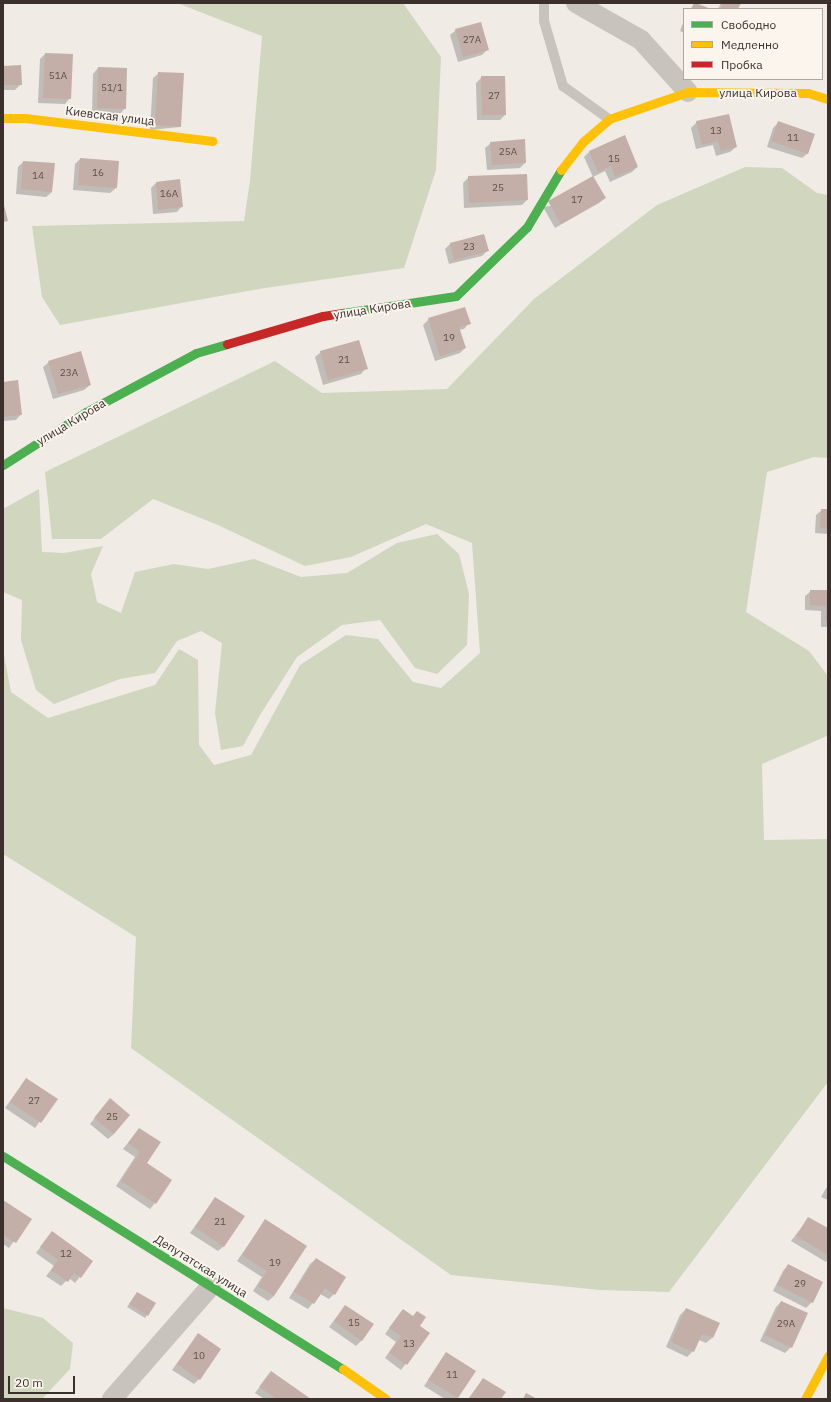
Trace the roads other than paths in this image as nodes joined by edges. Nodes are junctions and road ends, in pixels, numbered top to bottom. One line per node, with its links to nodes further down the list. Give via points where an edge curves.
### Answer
1 (544, 3): 6 (lane, via 544,21 563,86)
2 (576, 3): 3 (street, via 641,40)
3 (688, 92): 4 (street, улица Кирова, via 808,93); 6 (street, улица Кирова)
4 (828, 99)
5 (3, 118): 7 (street, Киевская улица, via 25,118)
6 (609, 119): 8 (street, улица Кирова, via 584,141 562,170 527,226 456,296 323,316 196,353 86,412)
7 (213, 141)
8 (3, 464)
9 (3, 1156): 10 (street, Депутатская улица)
10 (211, 1286): 12 (street); 13 (street, Депутатская улица, via 320,1354)
11 (828, 1356): 14 (street)
12 (112, 1399)
13 (386, 1399)
14 (805, 1399)

